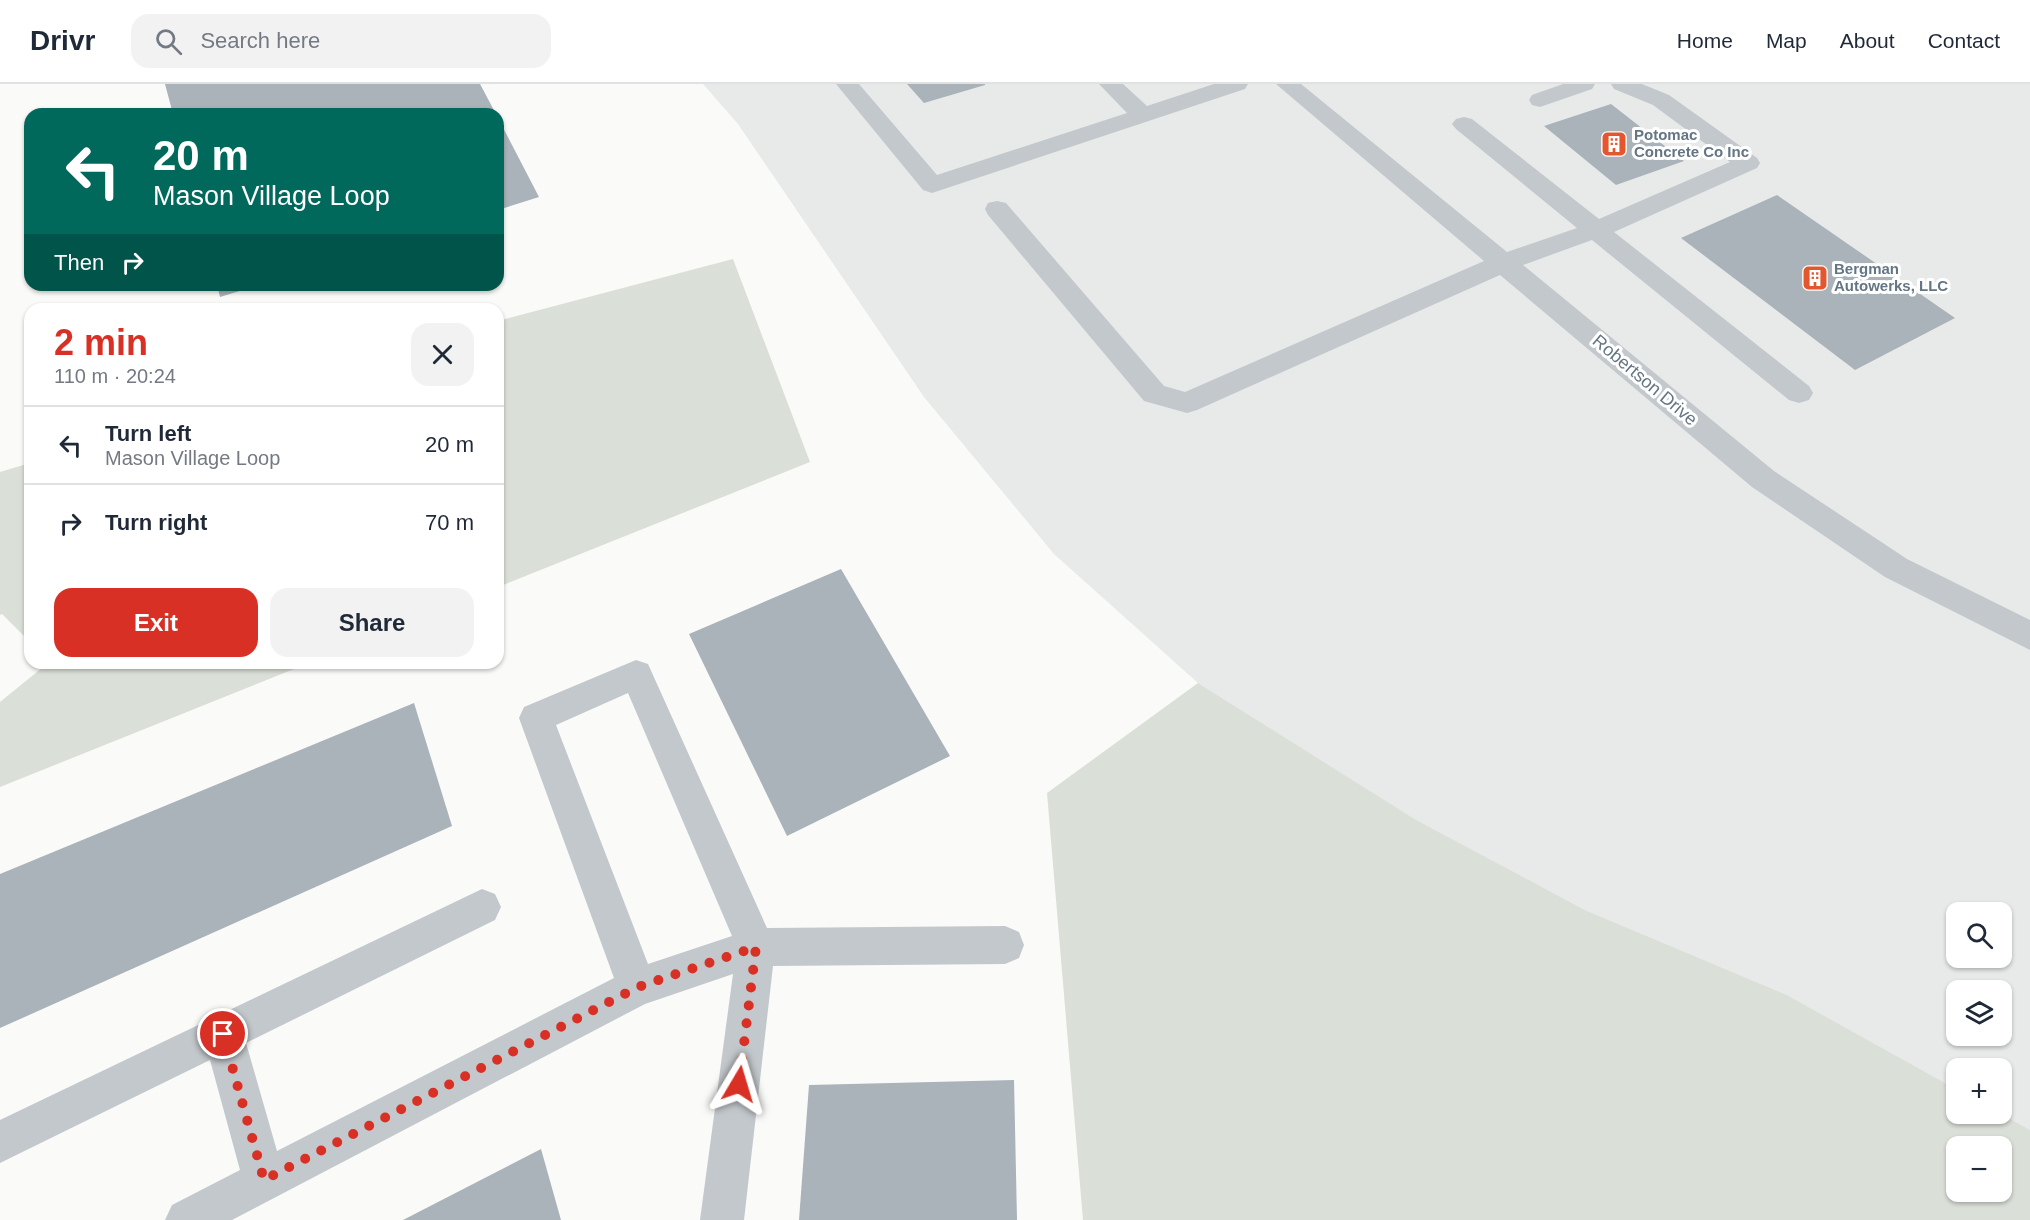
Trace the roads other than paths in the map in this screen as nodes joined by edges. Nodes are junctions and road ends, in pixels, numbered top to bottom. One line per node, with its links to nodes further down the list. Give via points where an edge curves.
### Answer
1 (847, 84): 8 (street, via 932,185)
2 (1110, 84): 8 (street)
3 (1237, 84): 8 (street)
4 (1287, 84): 12 (street, Robertson Drive)
5 (1584, 84): 7 (street)
6 (1622, 84): 11 (street, via 1661,100 1748,163)
7 (1540, 100)
8 (1143, 115)
9 (1464, 124): 11 (street)
10 (997, 209): 12 (street, via 1154,394 1187,403)
11 (1596, 230): 12 (street); 13 (street)
12 (1503, 263): 14 (street, Robertson Drive, via 1764,478 1896,568)
13 (1799, 393)
14 (2030, 636)
15 (482, 907): 19 (street)
16 (1005, 945): 17 (street)
17 (756, 947): 18 (street); 18 (street, via 636,674 536,718); 23 (street)
18 (638, 987): 21 (street)
19 (223, 1034): 20 (street); 21 (street)
20 (0, 1142)
21 (264, 1180): 22 (street)
22 (187, 1220)
23 (722, 1220)

